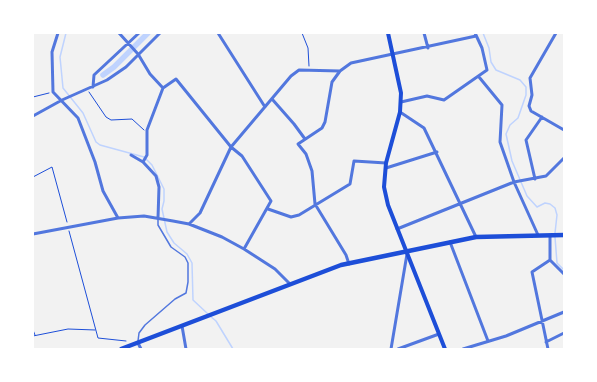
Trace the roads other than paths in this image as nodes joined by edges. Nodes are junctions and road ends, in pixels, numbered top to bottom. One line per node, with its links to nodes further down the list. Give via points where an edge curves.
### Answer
1 (58, 33): 19 (street, via 52,52 53,92)
2 (120, 33): 10 (street)
3 (139, 33): 10 (street)
4 (160, 33): 12 (street)
5 (218, 33): 21 (street)
6 (388, 33): 13 (main road)
7 (424, 33): 11 (street)
8 (556, 33): 24 (street, via 530,78 532,95 529,106 531,111)
9 (475, 35): 11 (street); 15 (street, via 482,48 487,70)
10 (129, 43): 12 (street); 16 (street, via 94,75)
11 (428, 48): 13 (street)
12 (138, 54): 16 (street, via 116,75); 17 (street, via 150,74)
13 (393, 54): 14 (street, via 351,63); 20 (main road, via 401,93)
14 (340, 71): 18 (street, via 299,70); 26 (street, via 332,82 322,128)
15 (479, 77): 20 (street, via 444,100 427,96); 34 (street, via 502,105 500,142)
16 (93, 87): 19 (street)
17 (163, 88): 27 (street, via 176,78); 31 (street, via 147,132 147,155)
18 (272, 99): 21 (street); 26 (street)
19 (62, 100): 23 (street); 38 (street, via 78,118 103,191)
20 (400, 102): 22 (main road)
21 (265, 107): 27 (street)
22 (400, 112): 28 (street, via 424,128); 32 (main road)
23 (33, 116)
24 (542, 116): 25 (street); 33 (street, via 526,140)
25 (564, 130)
26 (305, 139): 35 (street, via 298,144 306,154 312,171)
27 (231, 147): 37 (street, via 242,156 271,201); 40 (street, via 200,213)
28 (437, 152): 32 (street); 36 (street)
29 (131, 156): 31 (street)
30 (564, 158): 33 (street, via 546,176)
31 (143, 162): 39 (street, via 156,176 159,187)
32 (386, 166): 35 (street, via 354,161 350,184); 41 (main road, via 384,187)
33 (535, 179): 34 (street)
34 (514, 182): 36 (street); 43 (street)
35 (315, 204): 37 (street, via 299,215 291,217); 51 (street, via 346,254)
36 (461, 204): 41 (street); 46 (street)
37 (268, 209): 48 (street)
38 (118, 218): 39 (street, via 144,216); 42 (street)
39 (159, 219): 40 (street); 61 (lane, via 158,225 171,247 185,257 188,263 188,282 186,293 175,299 138,333)
40 (189, 224): 48 (street)
41 (397, 229): 49 (main road)
42 (33, 234)
43 (538, 235): 44 (main road); 46 (main road)
44 (550, 235): 45 (main road); 50 (street)
45 (564, 235)
46 (476, 237): 47 (main road)
47 (450, 242): 49 (main road); 59 (street)
48 (244, 249): 53 (street, via 275,269)
49 (407, 252): 51 (main road); 57 (main road); 65 (street)
50 (550, 260): 52 (street); 55 (street, via 532,272)
51 (349, 264): 53 (main road)
52 (564, 274)
53 (290, 284): 56 (main road)
54 (564, 312): 55 (street)
55 (541, 321): 59 (street); 60 (street)
56 (182, 326): 61 (main road); 64 (street)
57 (439, 334): 66 (street); 67 (main road)
58 (564, 334): 60 (street)
59 (488, 341): 68 (street)
60 (546, 342): 69 (street)
61 (138, 343): 62 (main road); 63 (street)
62 (121, 349)
63 (141, 349)
64 (186, 349)
65 (391, 349)
66 (398, 349)
67 (445, 349)
68 (463, 349)
69 (548, 349)

